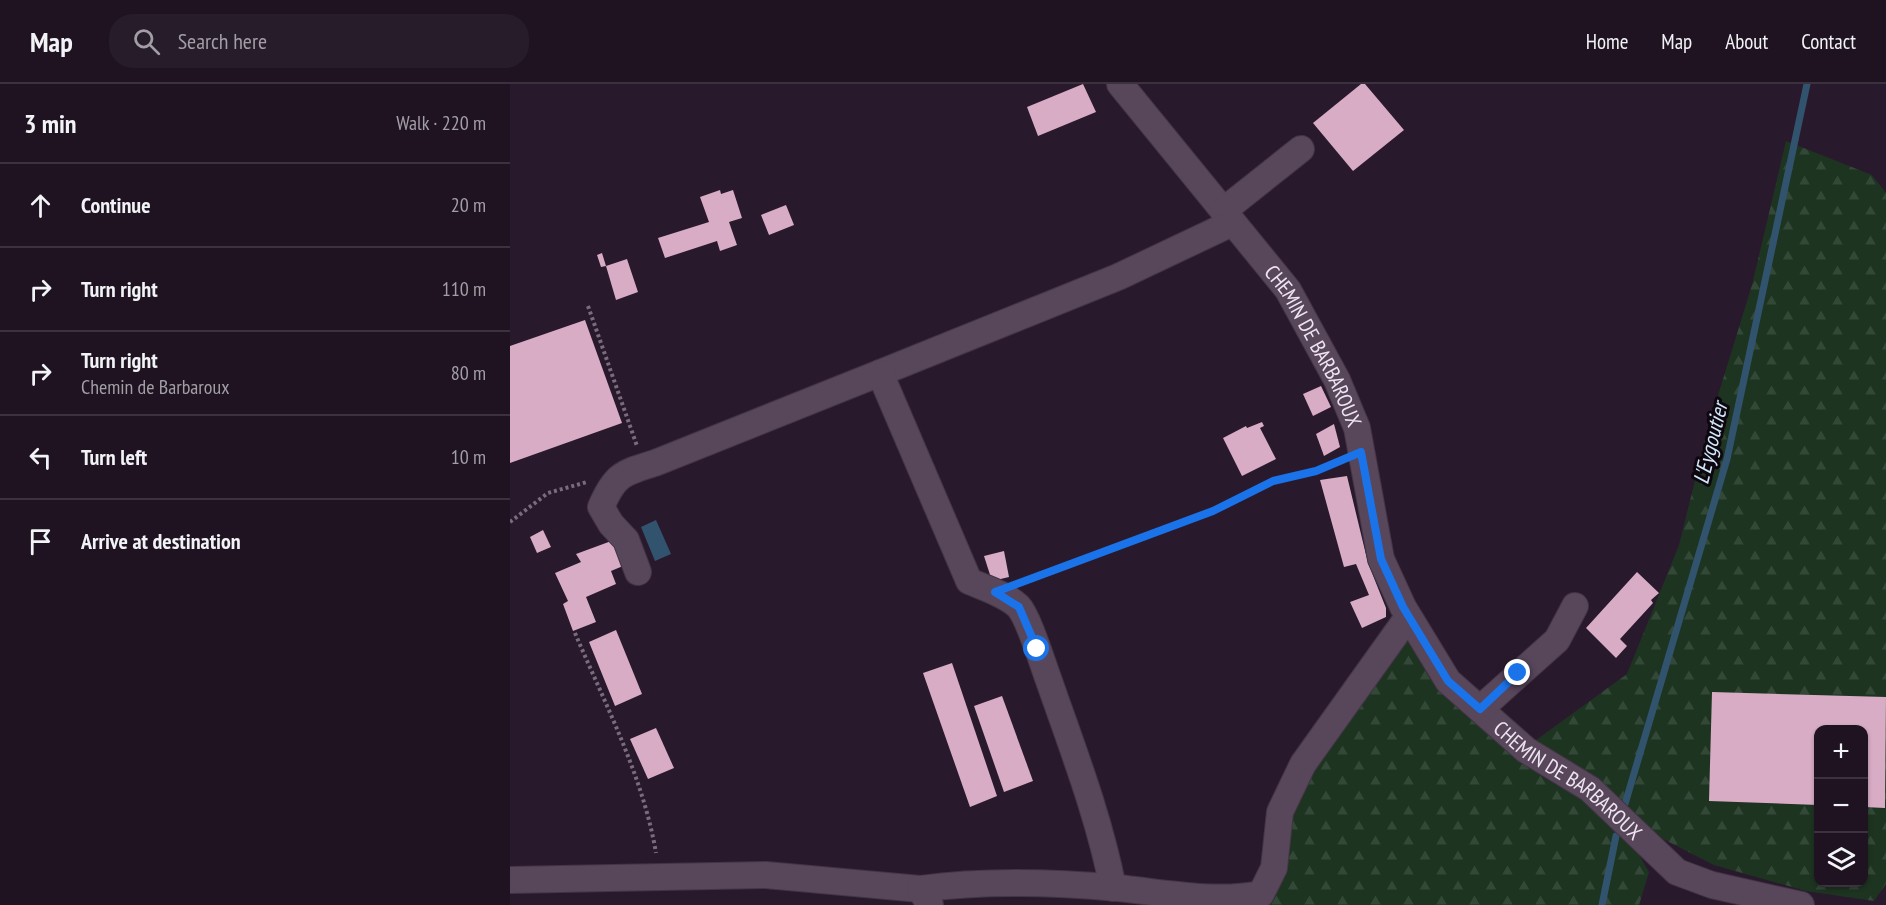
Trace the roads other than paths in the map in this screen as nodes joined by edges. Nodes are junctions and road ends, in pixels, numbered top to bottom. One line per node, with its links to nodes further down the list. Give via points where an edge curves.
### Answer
1 (1120, 84): 3 (street, CHEMIN DE BARBAROUX)
2 (1301, 149): 3 (street)
3 (1228, 217): 4 (street, via 1118,277); 7 (street, CHEMIN DE BARBAROUX, via 1288,290 1337,380 1357,428 1381,559)
4 (880, 373): 5 (street, via 632,470 607,493 601,507 610,524 626,540); 10 (street, via 969,581 1019,607 1104,844)
5 (638, 572)
6 (1575, 606): 8 (street, via 1557,640)
7 (1408, 617): 8 (street, CHEMIN DE BARBAROUX, via 1448,681); 12 (street, via 1303,764 1280,812 1274,868)
8 (1480, 709): 13 (street, CHEMIN DE BARBAROUX, via 1526,750 1590,789 1677,872 1712,885)
9 (510, 880): 11 (street, via 766,875)
10 (1113, 888): 11 (street, via 968,882); 12 (street)
11 (925, 897)
12 (1259, 900)
13 (1801, 905)

